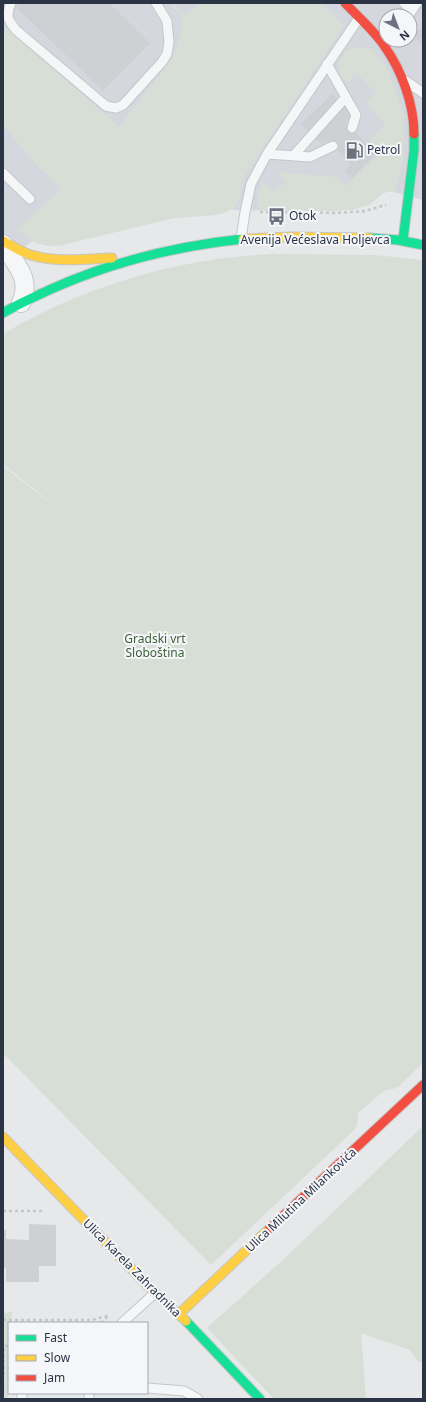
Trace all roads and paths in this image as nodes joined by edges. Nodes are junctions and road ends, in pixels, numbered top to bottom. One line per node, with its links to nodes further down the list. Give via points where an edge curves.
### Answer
1 (11, 3): 2 (lane, via 9,21 16,30 106,106 116,108 123,105 167,54 167,22)
2 (156, 3)
3 (345, 3): 4 (street)
4 (359, 18): 5 (street); 7 (lane)
5 (378, 35)
6 (389, 48): 8 (street)
7 (327, 64): 10 (lane); 13 (lane)
8 (402, 77): 9 (lane); 20 (street, via 414,128 414,150)
9 (423, 93)
10 (346, 97): 11 (lane, via 356,115); 14 (lane)
11 (352, 128)
12 (333, 146): 14 (lane, via 310,157)
13 (267, 154): 14 (lane); 19 (lane, via 251,184)
14 (294, 155)
15 (3, 173): 16 (lane)
16 (30, 200)
17 (391, 203): 18 (path, via 365,211 337,214)
18 (258, 212)
19 (241, 239): 20 (street, Avenija Većeslava Holjevca, via 352,237); 24 (street, Avenija Većeslava Holjevca, via 193,245)
20 (403, 240): 23 (street, Avenija Većeslava Holjevca)
21 (3, 241): 24 (street, via 30,254 43,257)
22 (3, 244): 25 (street, via 26,284 25,292)
23 (423, 245)
24 (138, 258): 25 (street, Avenija Većeslava Holjevca, via 75,278)
25 (8, 309)
26 (423, 1085): 32 (street, Ulica Milutina Milankovića)
27 (3, 1137): 30 (street, Ulica Karela Zahradnika)
28 (46, 1211): 29 (path)
29 (3, 1212)
30 (155, 1293): 32 (street, Ulica Karela Zahradnika); 36 (lane)
31 (114, 1310): 33 (path)
32 (179, 1314): 41 (street, Ulica Karela Zahradnika)
33 (110, 1315): 34 (path, via 92,1320); 35 (path)
34 (3, 1320)
35 (102, 1322)
36 (123, 1322)
37 (3, 1345): 39 (path)
38 (148, 1388): 40 (lane, via 184,1391)
39 (3, 1393)
40 (198, 1399)
41 (260, 1399)

